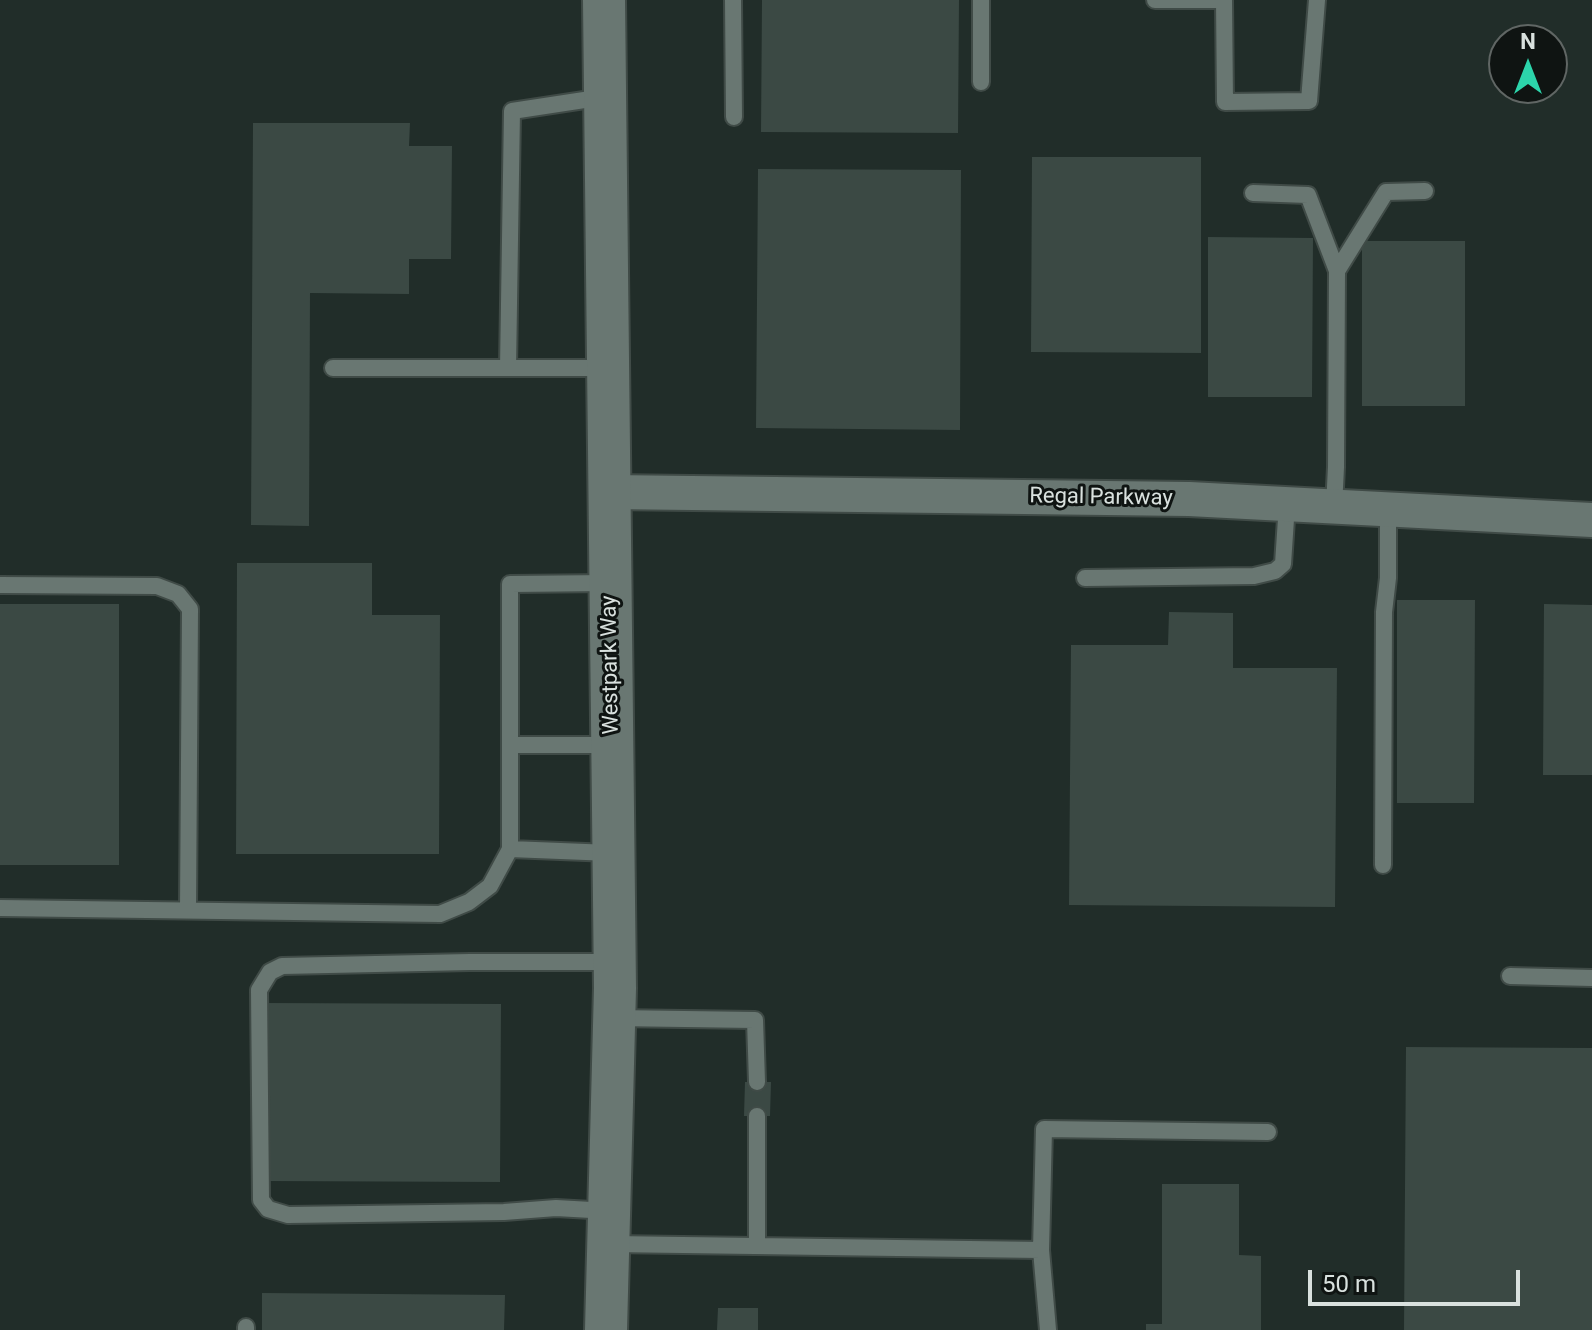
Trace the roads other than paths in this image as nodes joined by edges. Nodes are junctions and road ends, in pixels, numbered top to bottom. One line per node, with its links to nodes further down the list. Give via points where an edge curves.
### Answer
1 (604, 0): 8 (street, Westpark Way)
2 (733, 0): 9 (lane)
3 (981, 0): 7 (lane)
4 (1155, 0): 5 (lane)
5 (1226, 0): 6 (lane, via 1225,102 1309,101)
6 (1317, 0)
7 (981, 82)
8 (605, 97): 14 (lane, via 512,111); 15 (street, Westpark Way)
9 (734, 117)
10 (1425, 191): 12 (lane, via 1386,192)
11 (1253, 193): 12 (lane, via 1308,195)
12 (1337, 271): 18 (lane)
13 (333, 368): 14 (lane)
14 (508, 368): 15 (lane)
15 (608, 368): 16 (street, Westpark Way)
16 (609, 492): 17 (street, Regal Parkway); 22 (street, Westpark Way)
17 (1287, 504): 18 (street, Regal Parkway); 21 (lane, via 1283,564 1275,571 1254,576)
18 (1334, 507): 19 (street, Regal Parkway)
19 (1388, 509): 20 (street, Regal Parkway); 28 (lane)
20 (1592, 520)
21 (1085, 578)
22 (610, 583): 24 (lane, via 510,584); 25 (street, Westpark Way)
23 (0, 585): 30 (lane, via 157,586 178,594 190,609)
24 (510, 745): 25 (lane); 26 (lane)
25 (612, 745): 27 (street, Westpark Way)
26 (510, 849): 27 (lane); 30 (lane, via 490,886 440,914)
27 (613, 853): 31 (street, Westpark Way)
28 (1383, 865)
29 (0, 908): 30 (lane)
30 (188, 910)
31 (614, 962): 34 (street, Westpark Way); 38 (lane, via 282,966 270,972 259,990 261,1200 268,1209 288,1215 556,1208)
32 (1510, 976): 33 (lane)
33 (1592, 978)
34 (614, 1018): 35 (lane, via 755,1020); 38 (street, Westpark Way)
35 (757, 1082)
36 (757, 1116): 39 (lane)
37 (1268, 1132): 40 (lane, via 1044,1129)
38 (609, 1227): 39 (lane); 41 (street, Westpark Way)
39 (757, 1246): 40 (lane)
40 (1041, 1250): 42 (lane)
41 (606, 1330)
42 (1048, 1330)

